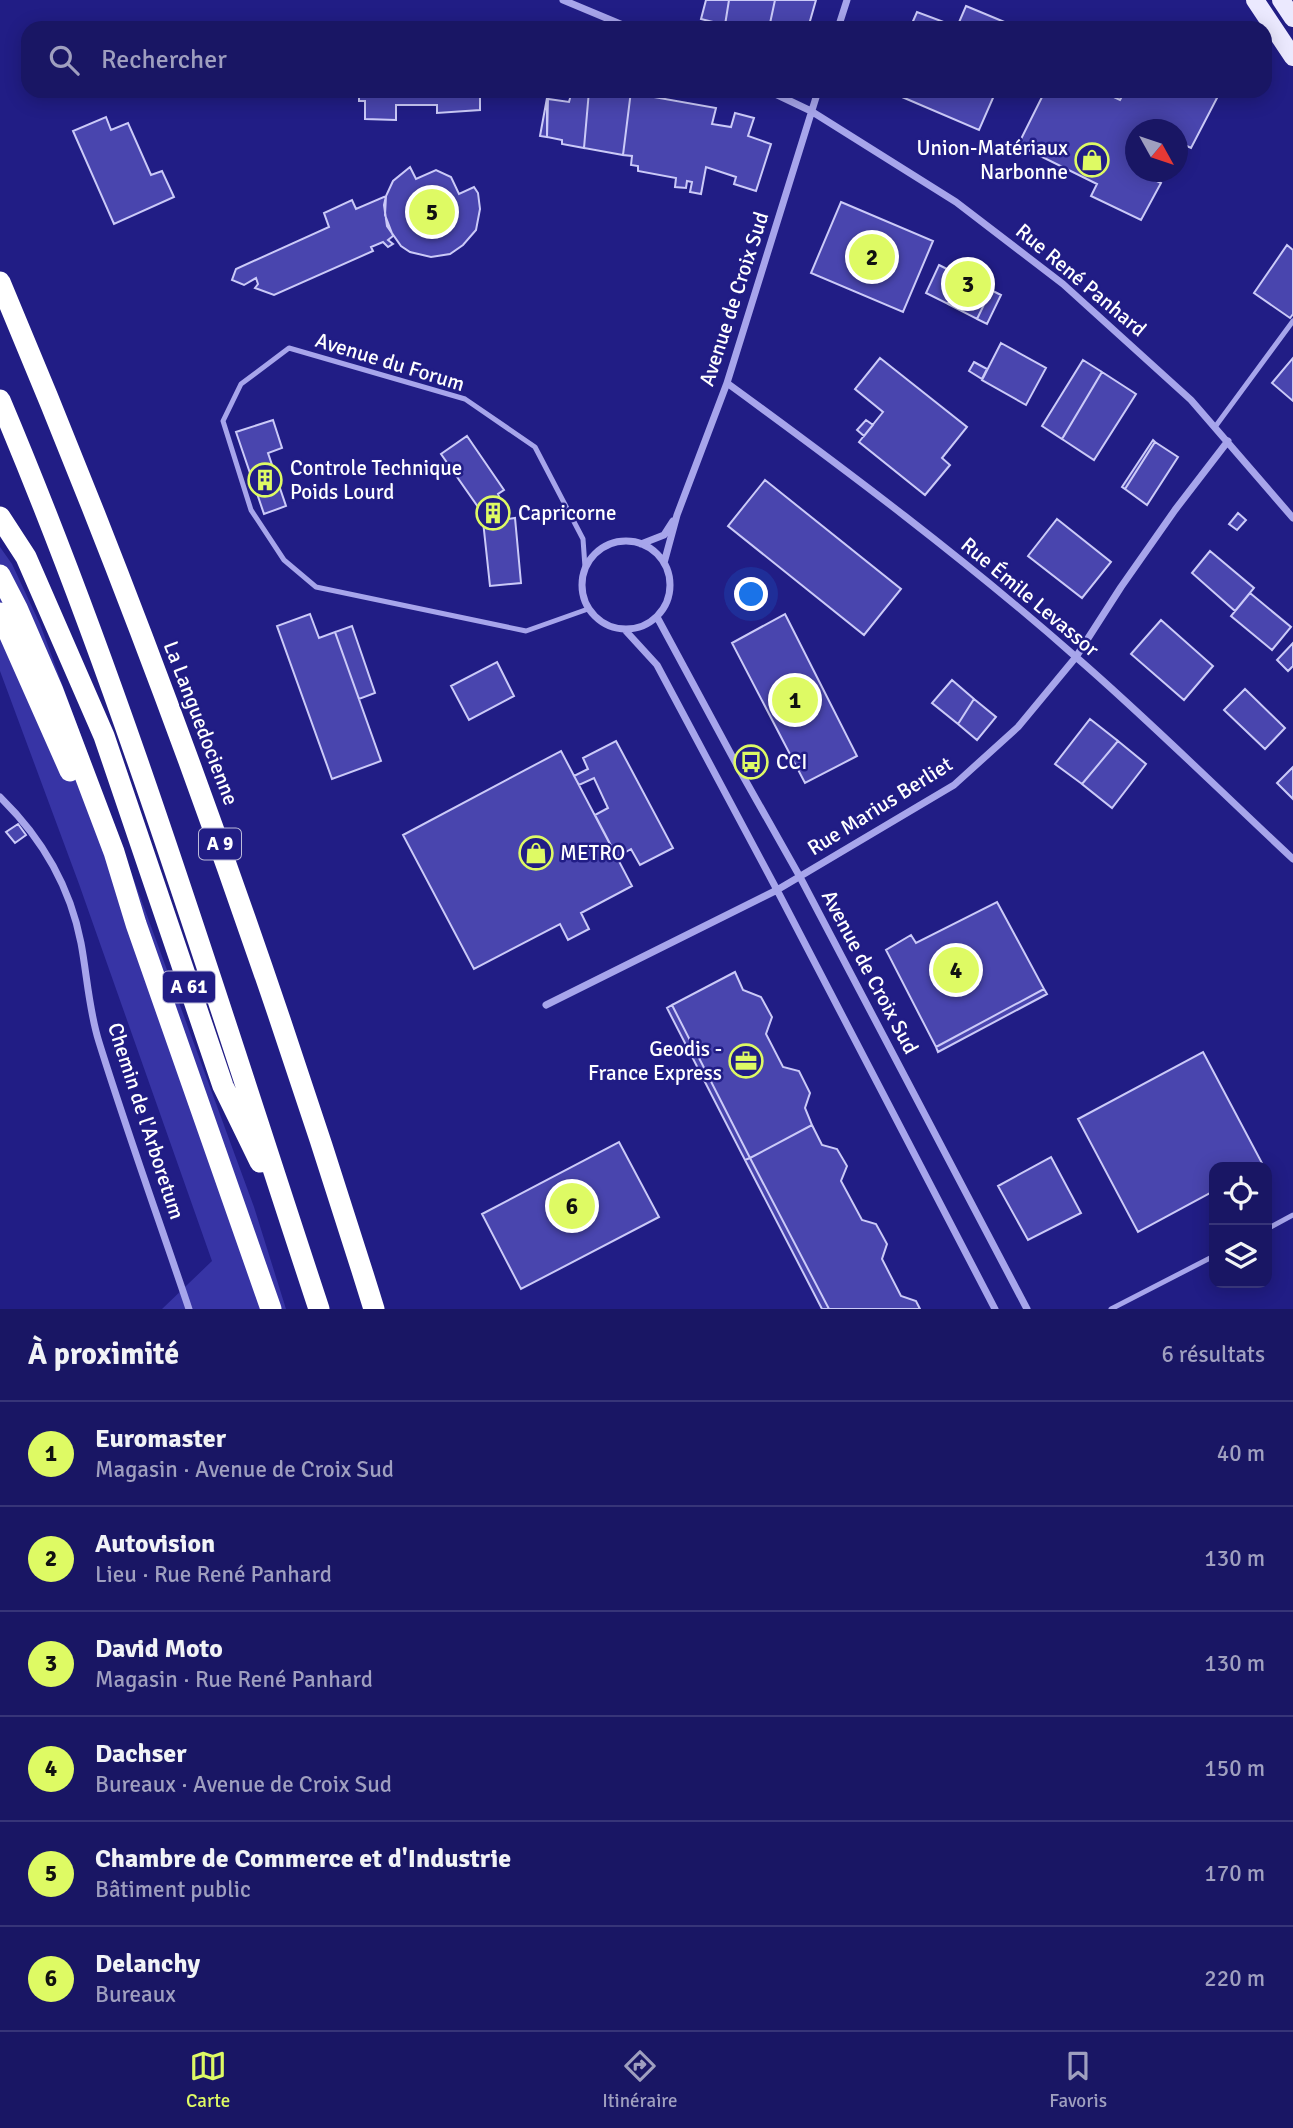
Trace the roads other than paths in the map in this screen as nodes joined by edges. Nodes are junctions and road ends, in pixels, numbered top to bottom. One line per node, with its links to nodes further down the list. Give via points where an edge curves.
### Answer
1 (563, 0): 6 (street)
2 (848, 0): 7 (street)
3 (1255, 0): 8 (main road)
4 (1281, 0): 5 (main road)
5 (1293, 18)
6 (613, 21)
7 (840, 21)
8 (1269, 21)
9 (1272, 26): 10 (main road)
10 (1293, 57)
11 (784, 98): 13 (street, Rue René Panhard)
12 (816, 98): 13 (street, Avenue de Croix Sud)
13 (811, 111): 16 (street, Avenue de Croix Sud); 18 (street, Rue René Panhard, via 957,202 1063,284)
14 (0, 282): 45 (highway, La Languedocienne / A 9, via 208,809)
15 (1293, 321): 18 (lane)
16 (727, 383): 20 (street, Avenue de Croix Sud); 31 (street, Rue Émile Levassor, via 822,452)
17 (0, 400): 40 (highway, A 9, via 36,484 172,858)
18 (1215, 427): 19 (street, Rue René Panhard)
19 (1228, 441): 22 (street, Rue René Panhard); 31 (street, Rue Marius Berliet)
20 (677, 515): 23 (street, Avenue de Croix Sud, via 664,535); 24 (street, Avenue de Croix Sud)
21 (0, 517): 40 (highway, A 61, via 26,557 104,736 223,1086)
22 (1293, 518)
23 (641, 544): 24 (street); 25 (street, via 619,541 599,550)
24 (664, 563): 29 (street, via 670,582 668,601)
25 (585, 567): 27 (street, via 581,589); 27 (lane, Avenue du Forum, via 583,539 535,447 465,399 289,348 241,384 223,421 251,510 284,561 316,586 526,631)
26 (0, 575): 36 (highway, via 53,691)
27 (588, 609): 30 (street, via 603,625)
28 (0, 613): 36 (highway)
29 (657, 617): 30 (street, via 642,627); 34 (street, Avenue de Croix Sud)
30 (625, 630): 35 (street, Avenue de Croix Sud, via 657,665)
31 (1076, 657): 33 (street, Rue Émile Levassor); 34 (street, Rue Marius Berliet, via 1018,727 954,785)
32 (0, 797): 42 (street, Chemin de l'Arboretum, via 44,848 68,893 81,939 97,1039)
33 (1293, 859)
34 (800, 877): 35 (street, Rue Marius Berliet); 47 (street, Avenue de Croix Sud)
35 (777, 890): 37 (street, Rue Marius Berliet); 46 (street, Avenue de Croix Sud)
36 (136, 924): 43 (highway)
37 (546, 1005)
38 (1292, 1217): 39 (lane)
39 (1272, 1227)
40 (294, 1230): 44 (highway, A 9)
41 (1209, 1259): 48 (lane)
42 (189, 1309)
43 (271, 1309)
44 (319, 1309)
45 (374, 1309)
46 (995, 1309)
47 (1027, 1309)
48 (1111, 1309)

